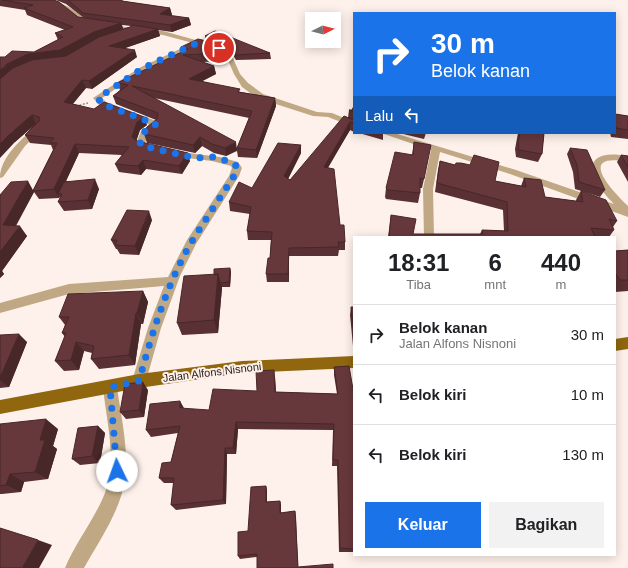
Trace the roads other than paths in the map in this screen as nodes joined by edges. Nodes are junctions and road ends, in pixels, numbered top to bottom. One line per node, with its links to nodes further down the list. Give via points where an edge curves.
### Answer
1 (47, 0): 2 (street, via 64,6 83,22)
2 (135, 30): 3 (street); 4 (street, via 163,33)
3 (118, 36)
4 (197, 43): 5 (street, via 225,51 237,74 260,96); 13 (street, via 143,68 98,98 98,101 156,124 144,132 140,144 162,152 195,158 215,157 235,164 237,168 191,244)
5 (353, 124)
6 (39, 127): 10 (street, via 22,144)
7 (389, 134): 8 (street)
8 (436, 149): 11 (street, via 513,172); 12 (street, via 428,189)
9 (628, 159): 11 (street, via 612,156 603,158 596,164 596,173 606,189)
10 (2, 171)
11 (628, 213)
12 (429, 236)
13 (173, 281): 14 (street, via 69,289); 18 (street, via 153,330)
14 (0, 308)
15 (628, 343): 16 (main road)
16 (616, 345)
17 (353, 362): 18 (main road, Jalan Alfons Nisnoni, via 242,367)
18 (139, 381): 19 (main road, Jalan Alfons Nisnoni)
19 (110, 387): 20 (main road, Jalan Alfons Nisnoni); 21 (street, via 117,480 109,501)
20 (0, 407)
21 (74, 568)

